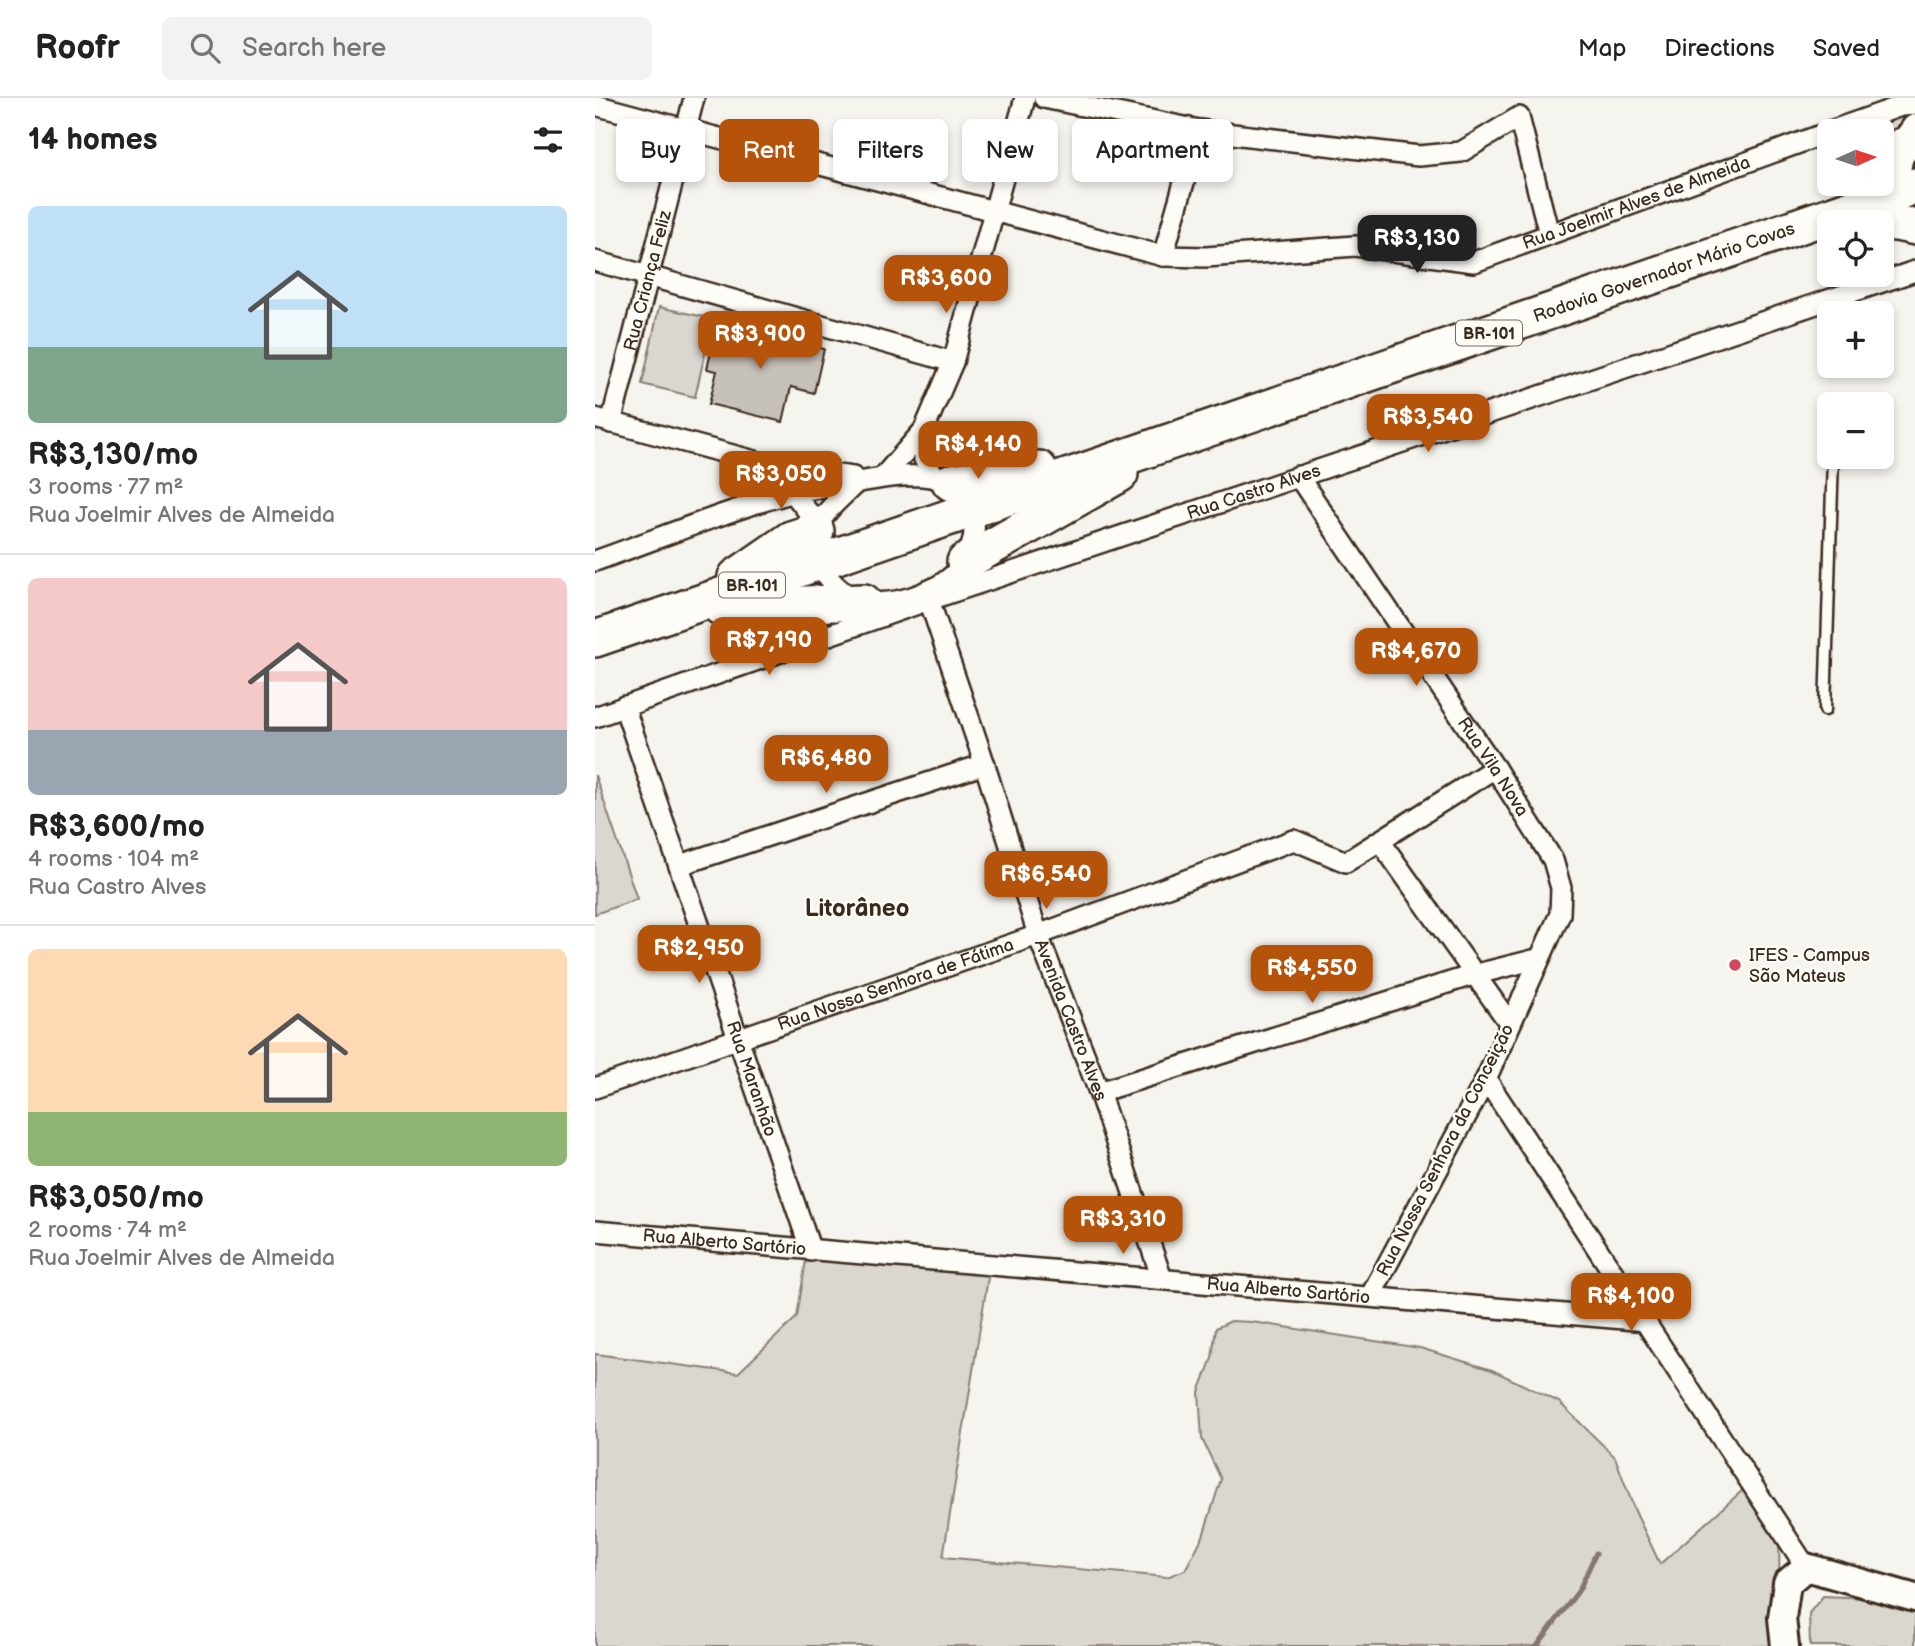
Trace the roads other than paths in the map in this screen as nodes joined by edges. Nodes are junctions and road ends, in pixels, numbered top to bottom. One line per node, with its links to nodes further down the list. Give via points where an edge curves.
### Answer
1 (694, 98): 7 (street, Rua Criança Feliz)
2 (1025, 98): 19 (street)
3 (1044, 98): 8 (street)
4 (595, 105): 6 (street, Rua Joelmir Alves de Almeida)
5 (1915, 105): 9 (street, Rua Joelmir Alves de Almeida)
6 (650, 119)
7 (688, 119)
8 (1146, 119)
9 (1865, 119)
10 (705, 133): 19 (street, Rua Joelmir Alves de Almeida)
11 (1233, 134): 21 (street, via 1419,156 1461,152 1519,117)
12 (1817, 137): 21 (street, Rua Joelmir Alves de Almeida)
13 (672, 182): 25 (street, Rua Criança Feliz)
14 (1184, 182): 22 (street)
15 (1906, 192): 18 (highway, Rodovia Governador Mário Covas / BR-101)
16 (1853, 196): 17 (highway)
17 (1836, 210)
18 (1852, 210)
19 (997, 211): 22 (street, Rua Joelmir Alves de Almeida); 26 (street)
20 (1817, 222): 29 (highway, Rodovia Governador Mário Covas / BR-101)
21 (1549, 234): 22 (street, Rua Joelmir Alves de Almeida, via 1473,262 1355,246)
22 (1163, 256)
23 (595, 261): 25 (street)
24 (1915, 271): 32 (street, Rua Castro Alves)
25 (647, 275): 26 (street); 27 (street, Rua Criança Feliz)
26 (954, 362): 28 (street)
27 (603, 420): 30 (street)
28 (924, 430): 33 (street); 34 (street, via 924,460)
29 (1152, 447): 34 (highway); 36 (highway, Rodovia Governador Mário Covas / BR-101); 39 (highway, via 1112,480)
30 (776, 467): 33 (street); 35 (street)
31 (1833, 469): 45 (lane)
32 (1298, 476): 40 (street, Rua Castro Alves); 48 (street, Rua Vila Nova)
33 (869, 480): 34 (street); 35 (street); 37 (street, Rodovia Governador Mário Covas)
34 (944, 480): 36 (street)
35 (792, 493): 37 (street, via 809,513); 38 (street)
36 (974, 509): 37 (highway, Rodovia Governador Mário Covas / BR-101); 39 (street)
37 (819, 538): 41 (street, via 844,592); 42 (highway, Rodovia Governador Mário Covas / BR-101)
38 (595, 561)
39 (965, 562): 40 (street)
40 (927, 596): 41 (street); 44 (street, Rua Castro Alves); 47 (street, Avenida Castro Alves)
41 (864, 602): 42 (highway)
42 (685, 608): 43 (highway, Rodovia Governador Mário Covas / BR-101)
43 (595, 639)
44 (624, 706): 46 (street, Rua Castro Alves); 50 (street, Rua Maranhão)
45 (1825, 709)
46 (595, 717)
47 (985, 764): 50 (street); 52 (street, Avenida Castro Alves)
48 (1495, 768): 49 (street, Rua Nossa Senhora de Fátima); 51 (street, Rua Vila Nova, via 1553,860)
49 (1380, 841): 52 (street, Rua Nossa Senhora de Fátima, via 1346,862 1294,840); 54 (street)
50 (680, 865): 56 (street, Rua Maranhão)
51 (1561, 888): 53 (street, Rua Nossa Senhora da Conceição, via 1560,914)
52 (1038, 935): 56 (street, Rua Nossa Senhora de Fátima); 59 (street, Avenida Castro Alves)
53 (1538, 959): 54 (street); 55 (street, Rua Nossa Senhora da Conceição)
54 (1473, 975): 55 (street); 59 (street)
55 (1510, 1024): 57 (street, Rua Nossa Senhora da Conceição)
56 (739, 1040): 58 (street, Rua Nossa Senhora de Fátima); 61 (street, Rua Maranhão)
57 (1486, 1079): 63 (street, Rua Nossa Senhora da Conceição); 64 (street)
58 (595, 1088)
59 (1099, 1093): 62 (street, Avenida Castro Alves)
60 (595, 1231): 61 (street, Rua Alberto Sartório)
61 (811, 1251): 62 (street, Rua Alberto Sartório)
62 (1162, 1279): 63 (street, Rua Alberto Sartório)
63 (1371, 1295): 64 (street, Rua Alberto Sartório)
64 (1647, 1321): 65 (street)
65 (1806, 1567): 66 (main road); 67 (main road, via 1787,1583 1782,1618)
66 (1915, 1598)
67 (1785, 1646)

